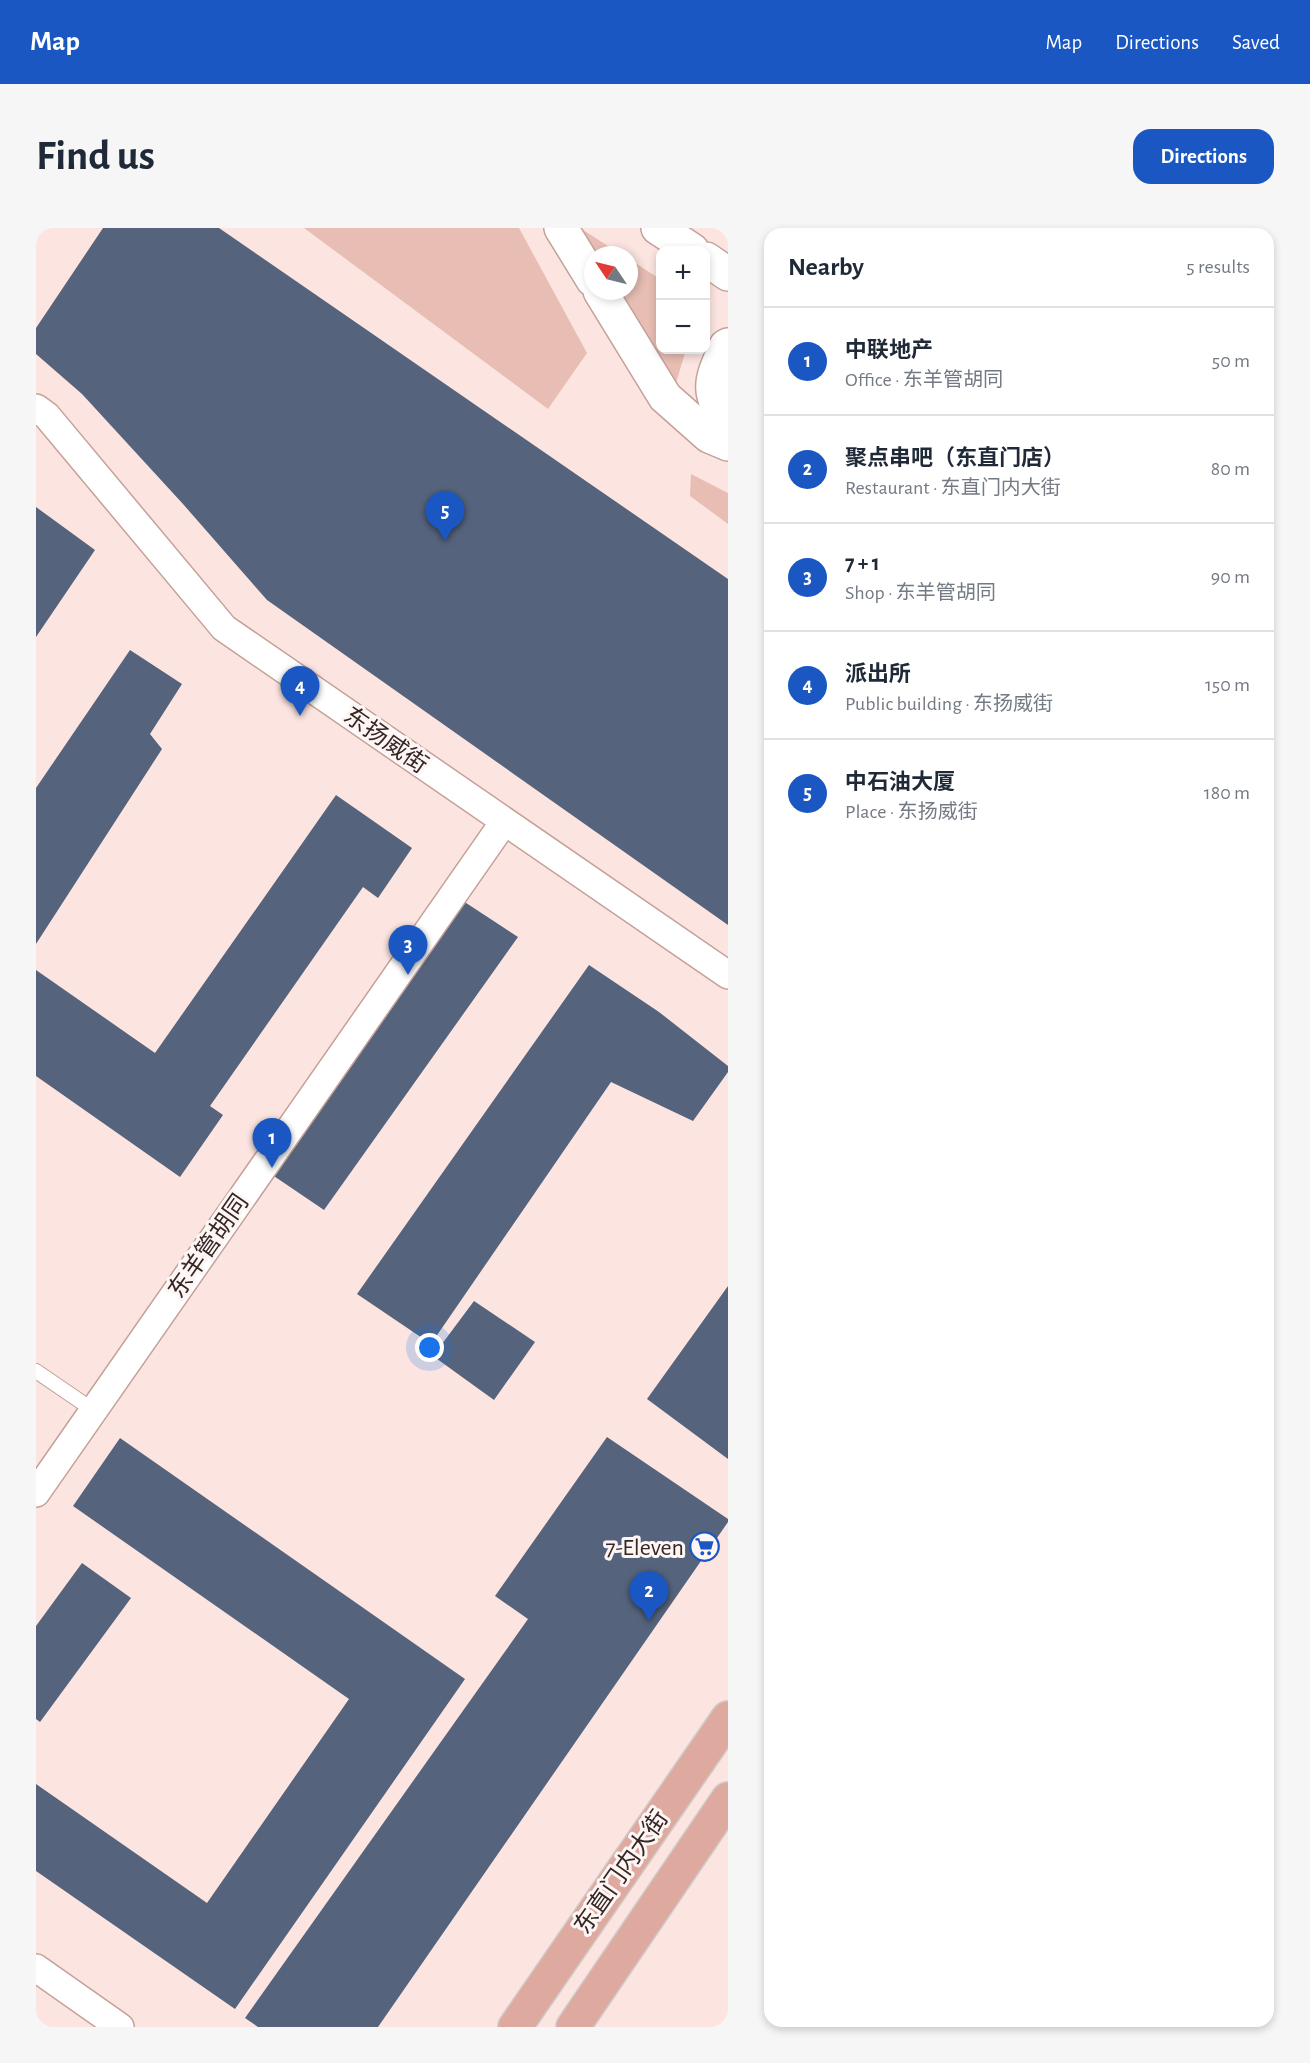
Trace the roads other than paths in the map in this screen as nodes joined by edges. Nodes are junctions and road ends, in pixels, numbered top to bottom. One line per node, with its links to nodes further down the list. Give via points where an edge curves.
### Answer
1 (561, 228): 5 (main road)
2 (658, 228): 3 (main road)
3 (686, 246)
4 (710, 263): 6 (main road)
5 (584, 265)
6 (728, 274)
7 (606, 300): 11 (main road, via 666,397 709,436)
8 (728, 345): 10 (main road, via 712,379 715,404)
9 (36, 408): 12 (street, 东扬威街, via 47,416 224,628)
10 (728, 425)
11 (728, 444)
12 (504, 822): 13 (street, 东扬威街); 15 (street, 东羊管胡同)
13 (728, 975)
14 (36, 1371): 15 (lane)
15 (93, 1410): 16 (street, 东羊管胡同)
16 (36, 1493)
17 (728, 1718): 21 (main road, 东直门内大街)
18 (728, 1799): 22 (main road, 东直门内大街)
19 (36, 1968): 20 (street)
20 (120, 2027)
21 (515, 2027)
22 (573, 2027)

